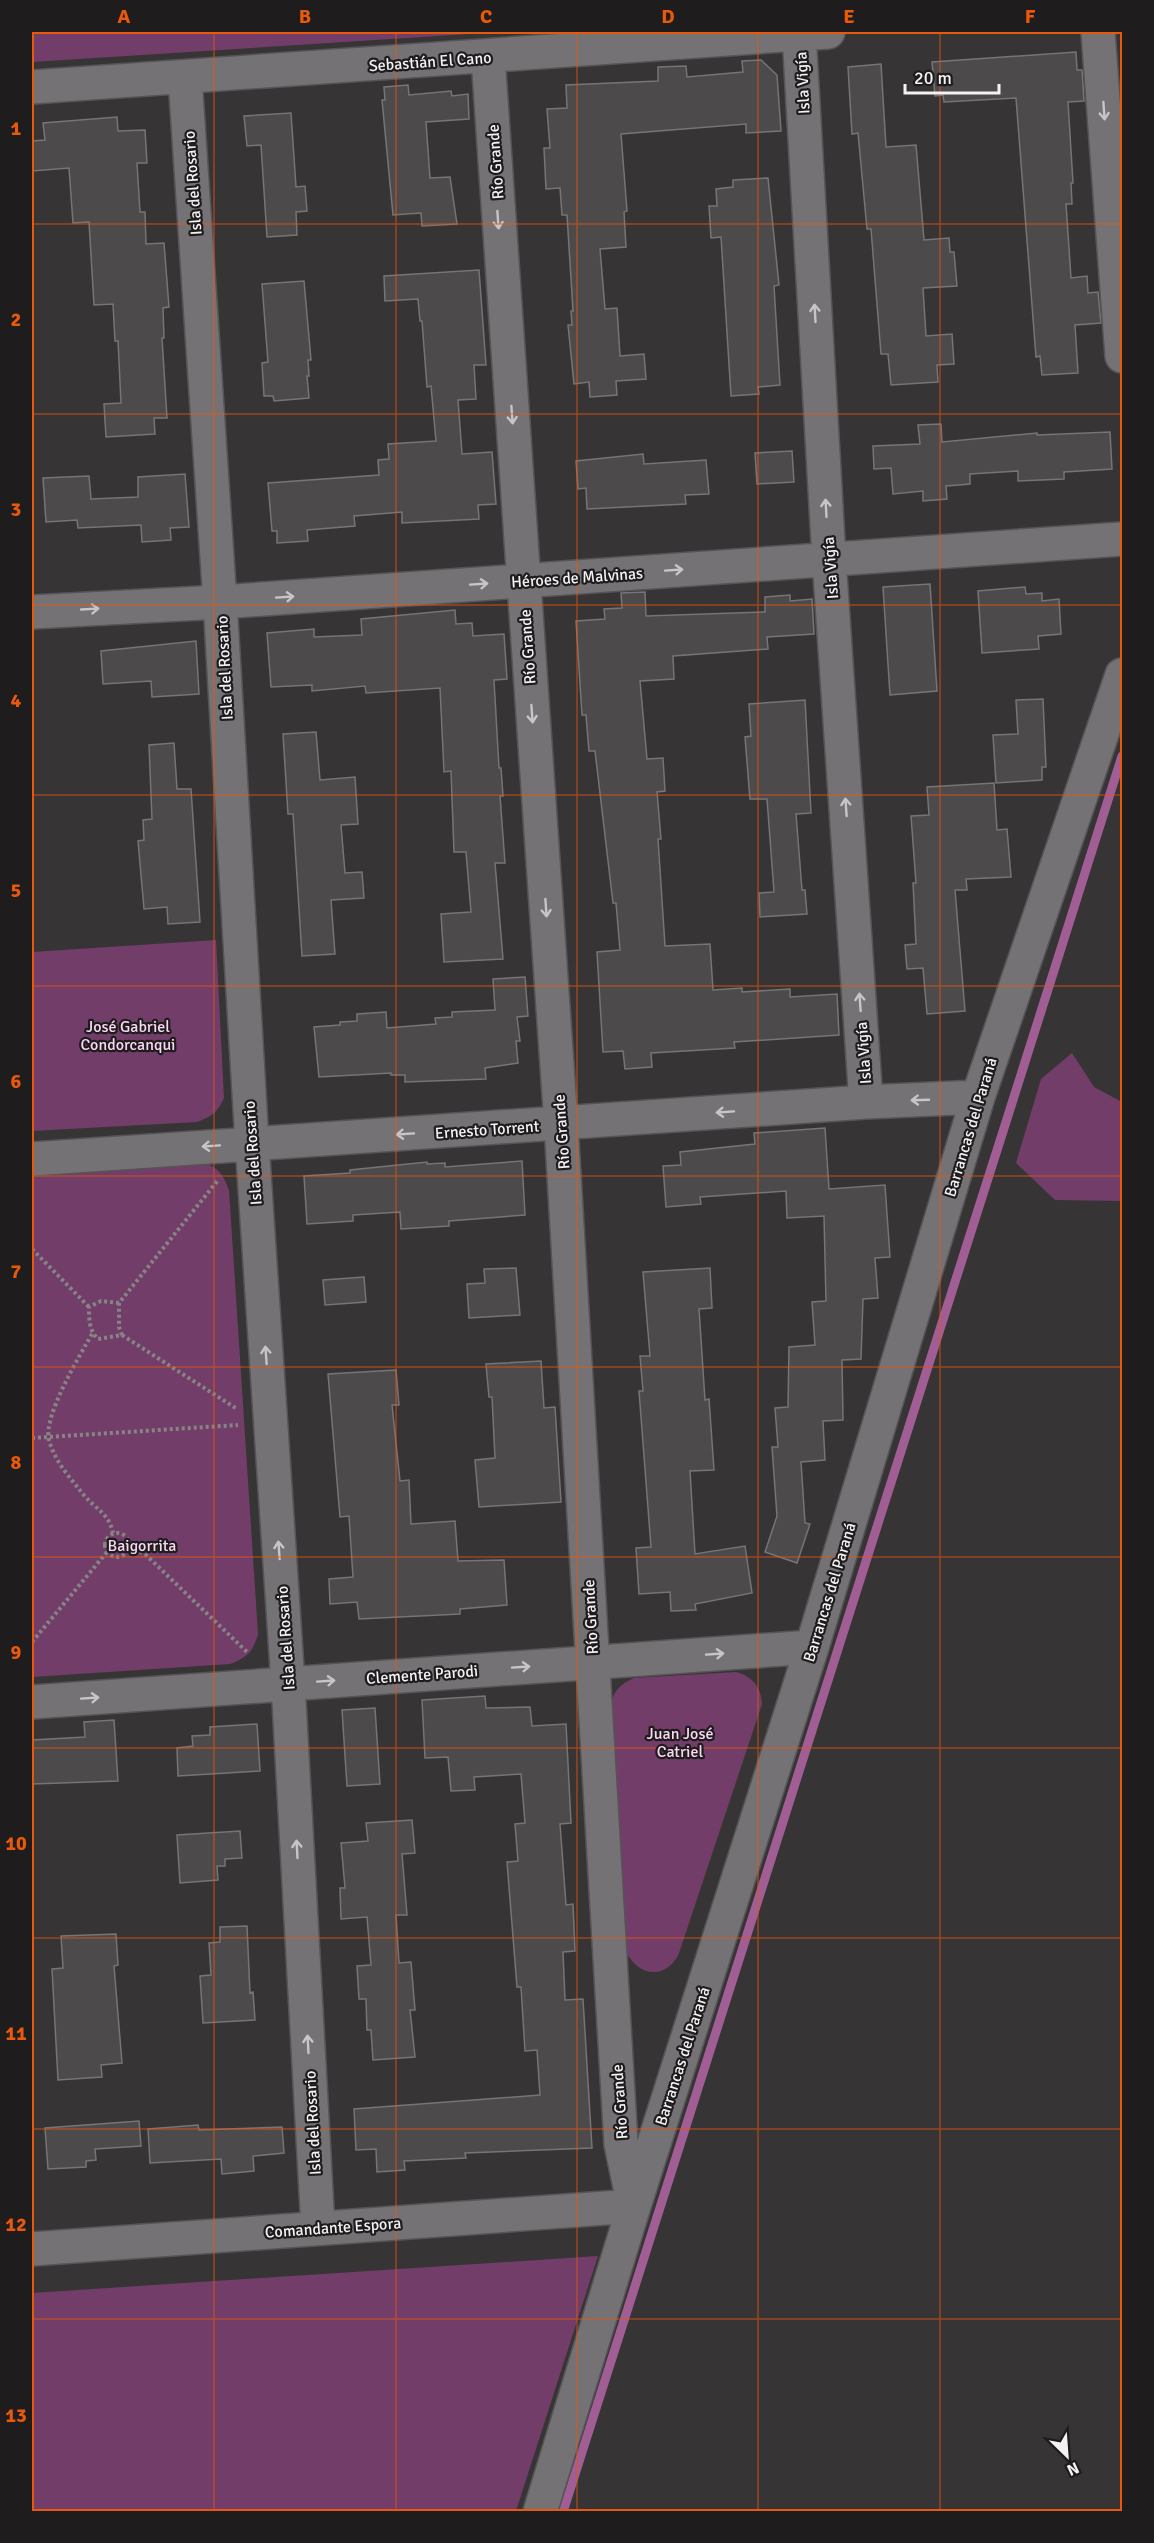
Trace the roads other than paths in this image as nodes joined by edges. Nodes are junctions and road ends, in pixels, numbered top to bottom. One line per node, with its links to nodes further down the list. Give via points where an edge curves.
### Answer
1 (813, 32): 3 (street, Sebastián El Cano); 8 (street, Isla Vigía, one-way to 1)
2 (1098, 32): 6 (street, one-way to 6)
3 (488, 57): 4 (street, Sebastián El Cano); 9 (street, Río Grande, one-way to 9)
4 (185, 78): 5 (street, Sebastián El Cano); 10 (street, Isla del Rosario)
5 (32, 87)
6 (1122, 356)
7 (1122, 539): 8 (street, Héroes de Malvinas)
8 (830, 559): 9 (street, Héroes de Malvinas, one-way to 8); 14 (street, Isla Vigía, one-way to 8)
9 (523, 581): 10 (street, Héroes de Malvinas, one-way to 9); 15 (street, Río Grande, one-way to 15)
10 (220, 602): 11 (street, Héroes de Malvinas, one-way to 10); 16 (street, Isla del Rosario)
11 (32, 612)
12 (1122, 675): 13 (street, Barrancas del Paraná)
13 (978, 1097): 14 (street, Ernesto Torrent, one-way to 14); 18 (street, Barrancas del Paraná)
14 (866, 1102): 15 (street, Ernesto Torrent, one-way to 15)
15 (561, 1124): 16 (street, Ernesto Torrent, one-way to 16); 19 (street, Río Grande)
16 (252, 1143): 17 (street, Ernesto Torrent, one-way to 17); 20 (street, Isla del Rosario, one-way to 16)
17 (32, 1159)
18 (812, 1647): 19 (street, Clemente Parodi, one-way to 18); 22 (street, Barrancas del Paraná)
19 (592, 1663): 20 (street, Clemente Parodi, one-way to 19); 22 (street, Río Grande, via 621,2144)
20 (288, 1683): 21 (street, Clemente Parodi, one-way to 20); 23 (street, Isla del Rosario, one-way to 20)
21 (32, 1702)
22 (634, 2206): 23 (street, Comandante Espora); 25 (street, Barrancas del Paraná)
23 (318, 2228): 24 (street, Comandante Espora)
24 (32, 2249)
25 (540, 2511)

